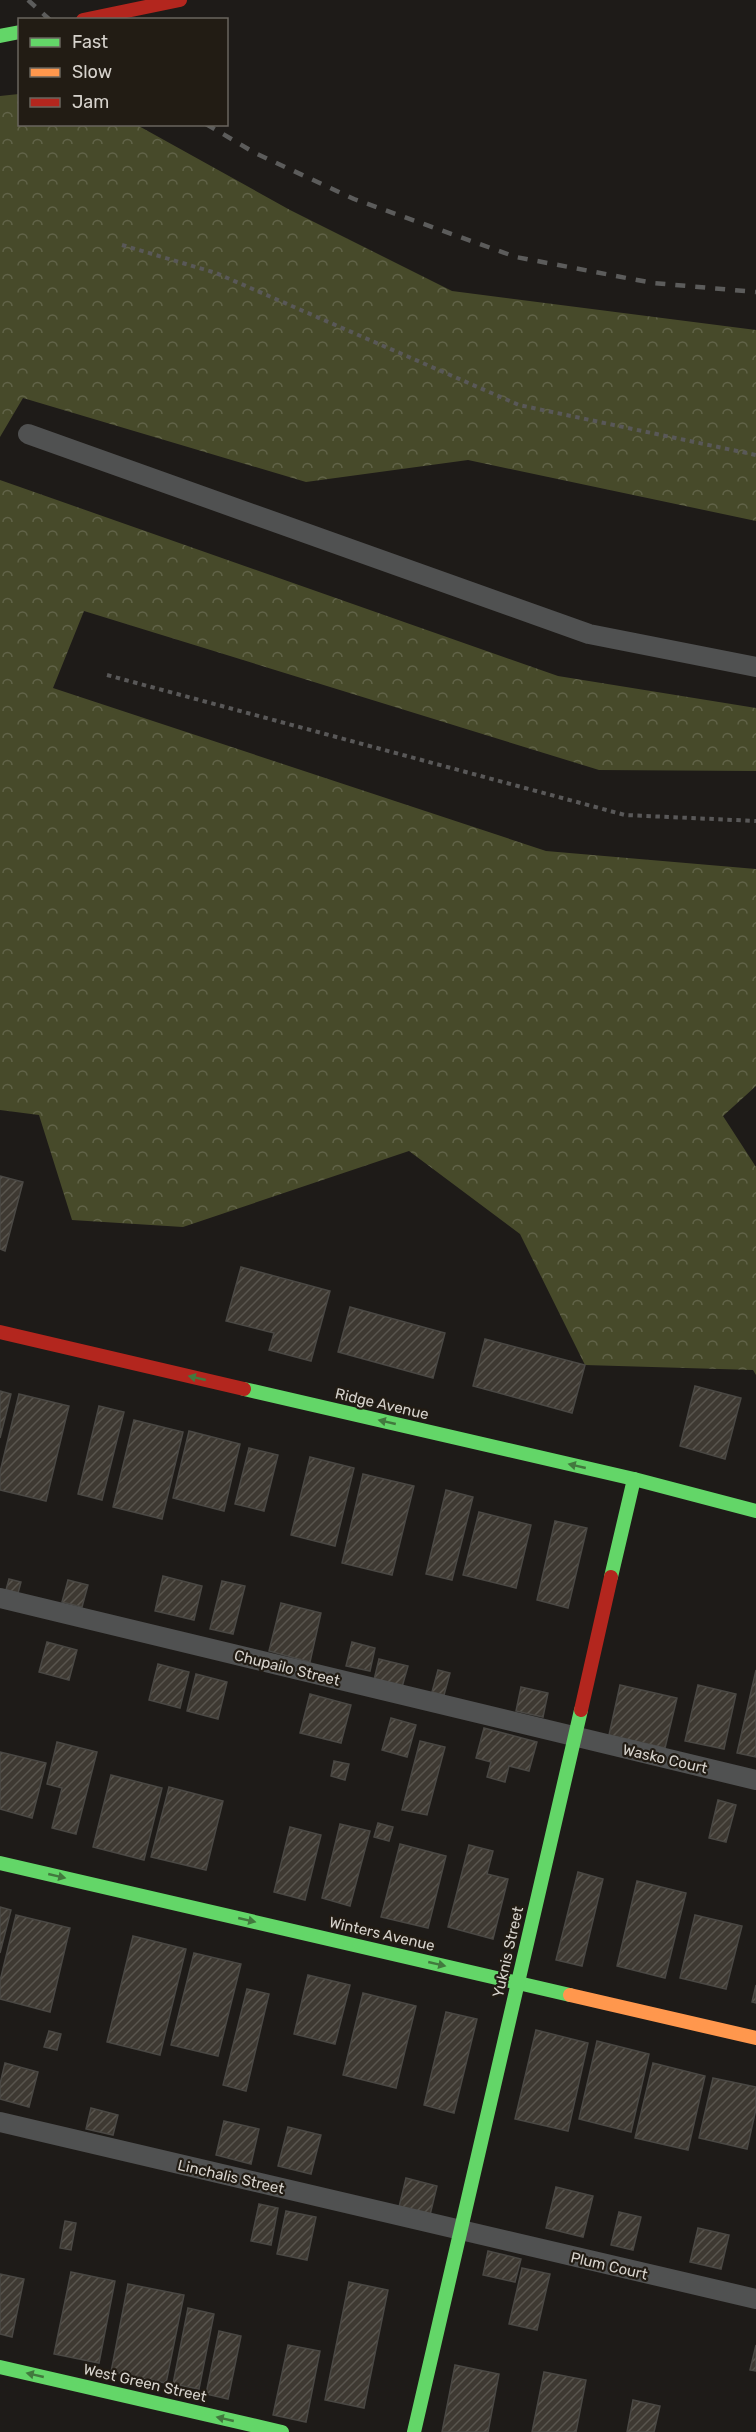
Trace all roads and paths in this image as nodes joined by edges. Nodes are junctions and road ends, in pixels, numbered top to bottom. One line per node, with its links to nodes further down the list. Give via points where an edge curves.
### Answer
1 (180, 0): 2 (street)
2 (93, 18)
3 (18, 32): 4 (street)
4 (0, 36)
5 (122, 245): 7 (path, via 216,273 519,405)
6 (28, 434): 8 (lane, via 589,634)
7 (756, 455)
8 (756, 666)
9 (107, 675): 10 (path, via 625,815)
10 (756, 821)
11 (0, 1332): 12 (street, Ridge Avenue, one-way to 11)
12 (634, 1479): 13 (street, Ridge Avenue); 15 (street, Yuknis Street)
13 (756, 1510)
14 (0, 1598): 15 (lane, Chupailo Street)
15 (574, 1737): 16 (lane, Wasko Court); 18 (street, Yuknis Street)
16 (756, 1780)
17 (0, 1863): 18 (street, Winters Avenue, one-way to 18)
18 (518, 1983): 19 (street, Winters Avenue); 21 (street, Yuknis Street)
19 (756, 2038)
20 (0, 2122): 21 (lane, Linchalis Street)
21 (462, 2232): 22 (lane, Plum Court); 25 (street, Yuknis Street)
22 (756, 2300)
23 (0, 2367): 24 (street, West Green Street, one-way to 23)
24 (282, 2432)
25 (414, 2432)

